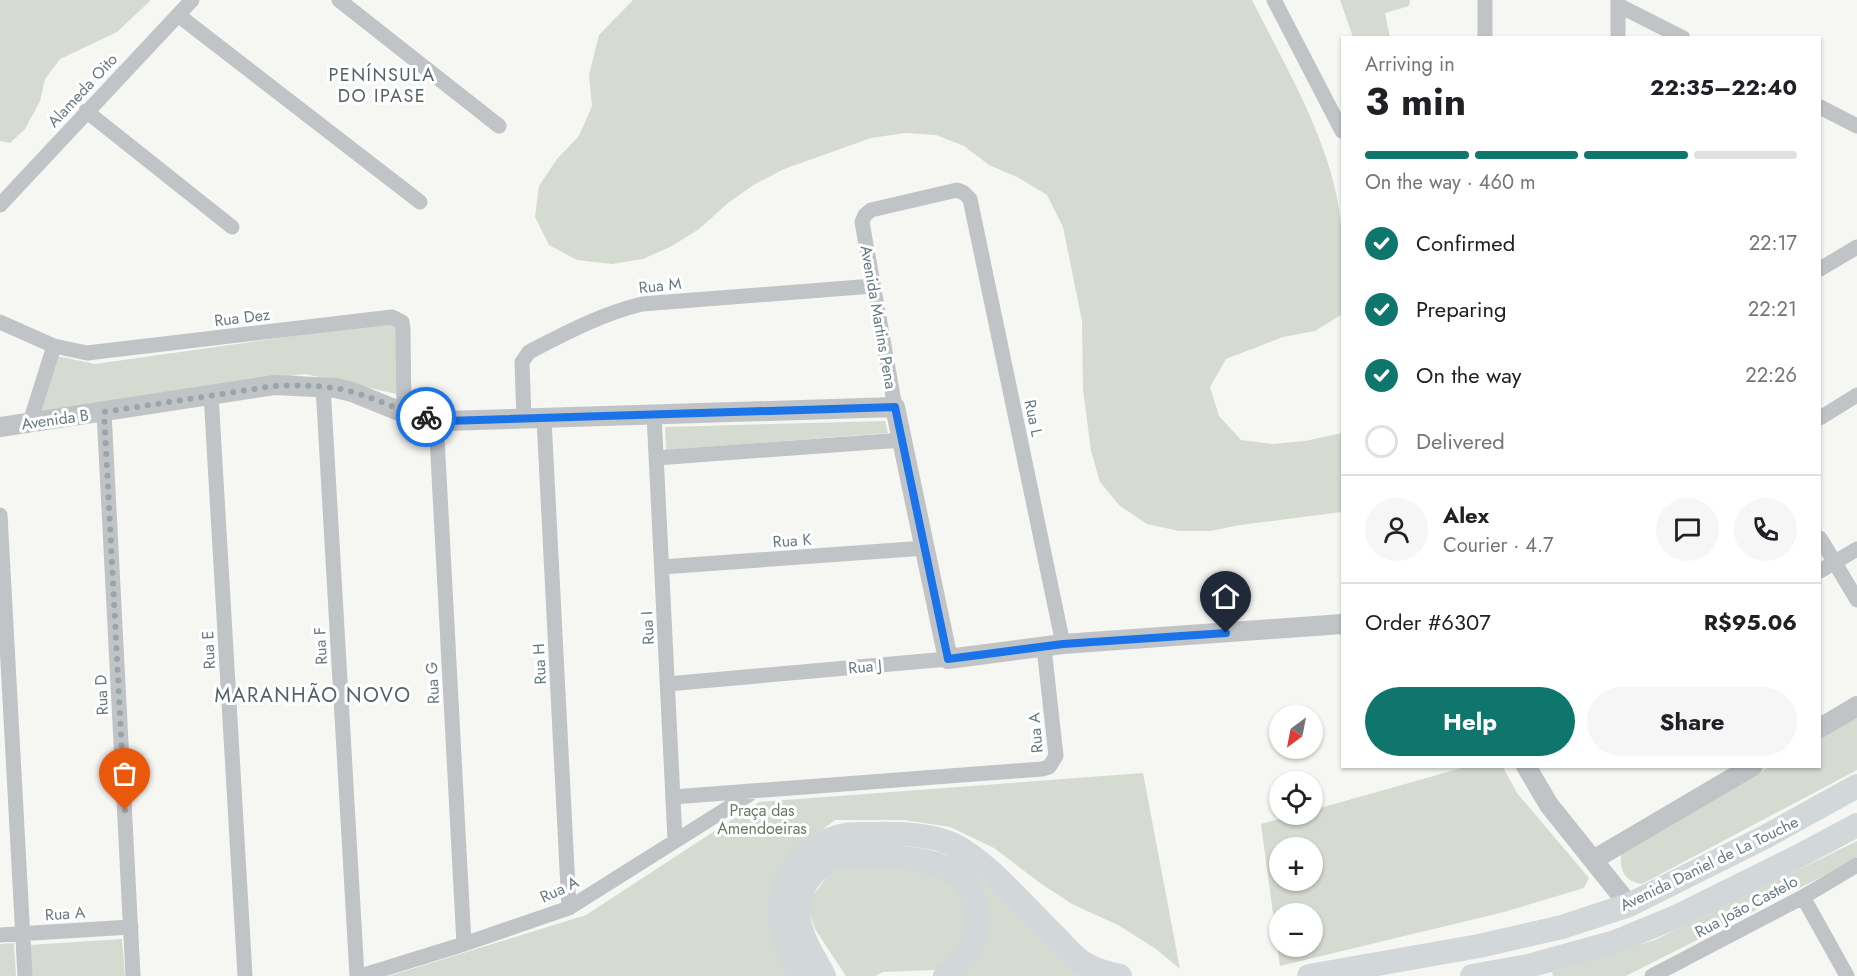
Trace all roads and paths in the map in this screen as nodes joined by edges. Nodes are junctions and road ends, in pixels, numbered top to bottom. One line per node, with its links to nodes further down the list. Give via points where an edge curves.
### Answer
1 (192, 0): 6 (street, Alameda Oito)
2 (339, 0): 12 (street)
3 (1274, 0): 14 (street)
4 (1485, 0): 7 (street)
5 (1618, 2): 8 (street); 9 (street)
6 (178, 15): 10 (street, Alameda Oito); 15 (street)
7 (1485, 36)
8 (1618, 36)
9 (1679, 36)
10 (86, 111): 16 (street, Alameda Oito); 18 (street)
11 (1823, 112): 13 (street)
12 (499, 126)
13 (1857, 126)
14 (1341, 129)
15 (420, 202)
16 (0, 205)
17 (862, 222): 21 (street, Avenida Martins Pena); 47 (street, Rua L, via 871,210 957,190 970,199)
18 (232, 227)
19 (1857, 247): 20 (street)
20 (1821, 268)
21 (873, 286): 27 (street, Avenida Martins Pena); 33 (street, Rua M, via 642,304 613,311 525,357 522,362)
22 (0, 322): 23 (street, Rua Dez)
23 (54, 346): 29 (street, Rua Dez, via 87,353 392,317 402,322 403,329); 34 (street)
24 (323, 386): 25 (street, Avenida B, via 274,386); 29 (street, Avenida B, via 352,392); 71 (street, Rua F)
25 (211, 394): 28 (street, Avenida B); 70 (street, Rua E)
26 (1857, 395): 31 (street)
27 (895, 407): 30 (street, Avenida B); 36 (street, Avenida Martins Pena)
28 (104, 412): 34 (street, Avenida B); 64 (street, Rua D)
29 (404, 412): 32 (street, Avenida B)
30 (654, 414): 33 (street, Avenida B); 37 (street, Rua I)
31 (1821, 417)
32 (436, 419): 33 (street, Avenida B); 67 (street, Rua G)
33 (534, 419): 63 (street, Rua H)
34 (30, 422): 35 (street, Avenida B)
35 (0, 427)
36 (902, 440): 37 (street); 40 (street, Avenida Martins Pena)
37 (656, 458): 43 (street, Rua I)
38 (0, 515): 65 (street)
39 (1821, 540): 42 (street)
40 (925, 548): 43 (street, Rua K); 48 (street, Avenida Martins Pena)
41 (1857, 549): 42 (street)
42 (1834, 562): 44 (street); 45 (street)
43 (662, 567): 49 (street, Rua I)
44 (1821, 570)
45 (1857, 600)
46 (1341, 624): 47 (street, Rua J)
47 (1053, 646): 48 (street, Rua J); 55 (street, Rua A, via 1056,756 1049,767)
48 (948, 659): 49 (street, Rua J)
49 (668, 684): 56 (street, Rua I)
50 (1857, 706): 51 (street)
51 (1821, 727)
52 (1527, 768): 59 (street, via 1539,791)
53 (1750, 768): 59 (street)
54 (1857, 786): 62 (main road, Avenida Daniel de La Touche)
55 (752, 792): 56 (street, Rua A); 58 (street, Rua A)
56 (673, 797): 58 (street, Rua I)
57 (1857, 825): 77 (main road, Avenida Daniel de La Touche, via 1678,916 1615,942 1528,966)
58 (675, 840): 63 (street, Rua A)
59 (1593, 860): 62 (street)
60 (1857, 865): 61 (street, Rua João Castelo)
61 (1803, 897): 78 (street, Rua João Castelo); 79 (street)
62 (1629, 905): 76 (main road, Avenida Daniel de La Touche, via 1562,927 1479,946)
63 (570, 908): 67 (street, Rua A)
64 (131, 927): 65 (street, Rua A); 69 (street, Rua D)
65 (22, 934): 66 (street, Rua A); 68 (street)
66 (0, 935)
67 (464, 944): 71 (street, Rua A)
68 (25, 976)
69 (133, 976)
70 (245, 976)
71 (359, 976)
72 (800, 976): 75 (main road, via 780,927 782,891 798,860 828,839 852,833 916,835 948,842 981,863 1077,958 1092,968)
73 (825, 976): 74 (main road, via 802,934 801,893 806,881 824,865 843,857 924,859 947,868 968,886 977,912 975,939 963,960)
74 (945, 976)
75 (1120, 976)
76 (1309, 976)
77 (1472, 976)
78 (1652, 976)
79 (1847, 976)

